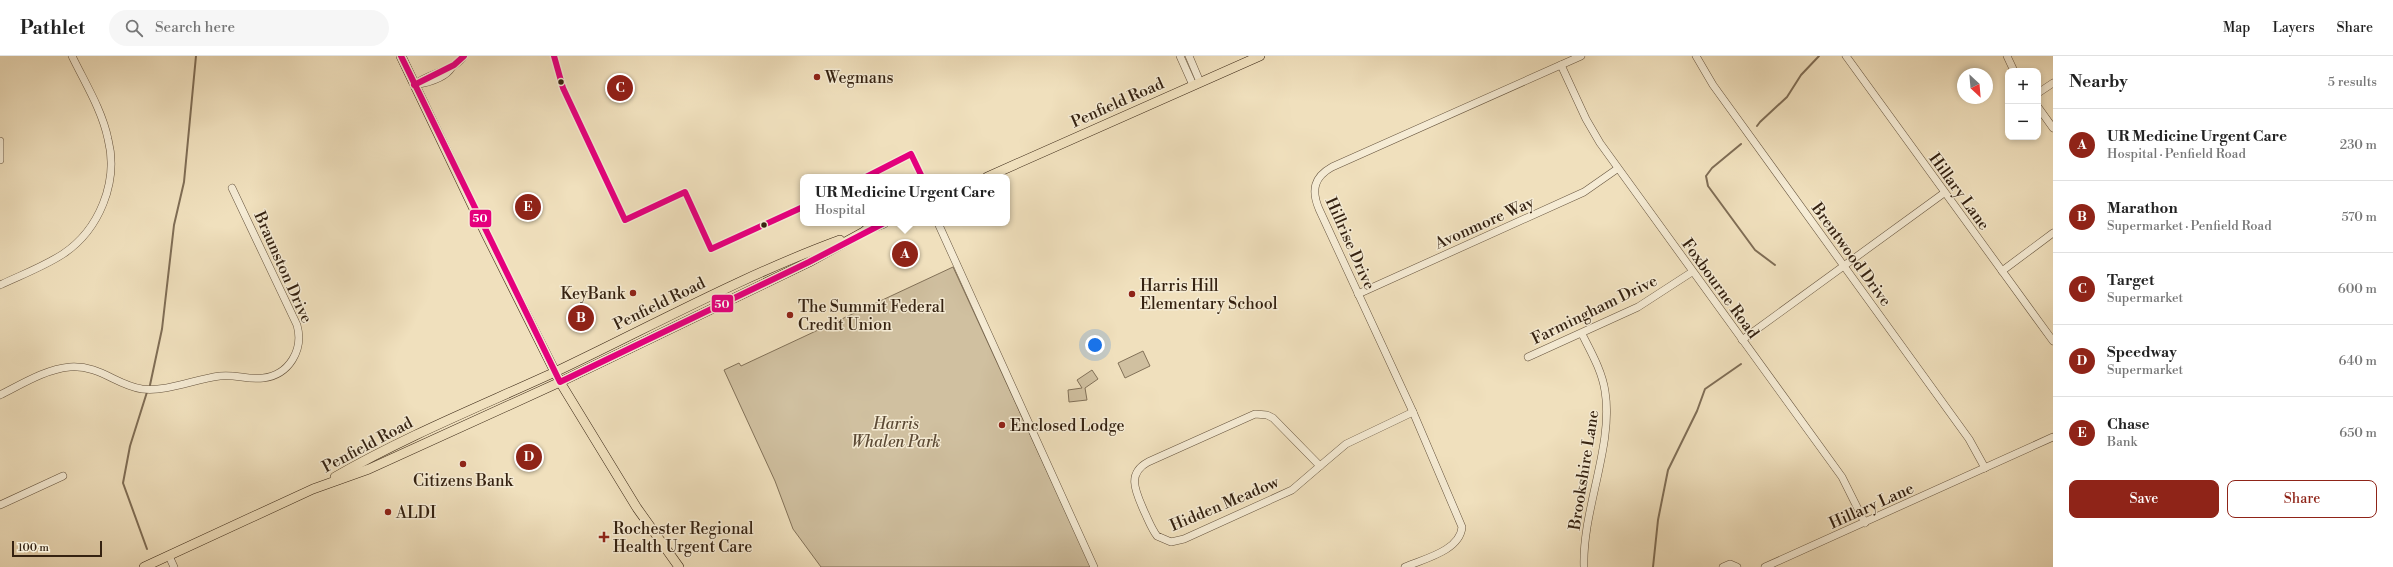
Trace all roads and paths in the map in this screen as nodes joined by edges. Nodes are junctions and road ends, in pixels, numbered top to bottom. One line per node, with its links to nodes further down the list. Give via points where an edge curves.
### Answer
1 (72, 56): 32 (street, via 100,114 109,141 111,170 104,201 88,231 75,245 48,263)
2 (401, 56): 15 (main road)
3 (464, 56): 15 (street, via 452,67 421,79)
4 (1180, 56): 13 (street)
5 (1189, 56): 13 (street)
6 (1260, 56): 13 (main road, Penfield Road)
7 (1581, 56): 11 (street, Hillrise Drive)
8 (1696, 56): 29 (street, Brentwood Drive, via 1713,85)
9 (1846, 56): 24 (street, Hillary Lane)
10 (2008, 56): 12 (street)
11 (1561, 65): 21 (street, Foxbourne Road, via 1586,119); 33 (street, Hillrise Drive, via 1332,167 1321,175 1315,185 1316,202)
12 (2013, 68)
13 (1196, 83): 22 (main road, Penfield Road)
14 (2053, 83): 16 (street)
15 (414, 85): 38 (main road)
16 (2041, 91)
17 (2041, 111): 18 (street)
18 (2053, 128)
19 (0, 141): 20 (street)
20 (0, 160)
21 (1617, 169): 31 (street, Foxbourne Road); 33 (street, Avonmore Way, via 1584,192)
22 (994, 174)
23 (232, 188): 40 (street, Braunston Drive, via 297,325 299,348 287,367 276,375 263,378 220,376 148,389 134,387 92,369 71,367 52,371)
24 (1944, 193): 29 (street); 30 (street, Hillary Lane)
25 (876, 226): 27 (main road, Penfield Road)
26 (939, 226): 53 (street)
27 (871, 228): 38 (main road, Penfield Road, via 806,252 709,295); 39 (main road, Penfield Road, via 810,262)
28 (2053, 233): 30 (street)
29 (1844, 266): 35 (street); 44 (street, Brentwood Drive, via 1969,439)
30 (2002, 271): 36 (street, Hillary Lane)
31 (1692, 272): 34 (street, Farmingham Drive, via 1652,300); 35 (street, Foxbourne Road)
32 (0, 285)
33 (1358, 294): 41 (street, Hillrise Drive)
34 (1582, 334): 37 (street, Farmingham Drive); 55 (street, Brookshire Lane, via 1601,376 1607,405 1605,430 1589,514)
35 (1742, 340): 48 (street, Foxbourne Road, via 1842,477)
36 (2053, 341)
37 (1528, 357)
38 (555, 372): 39 (main road); 46 (main road, Penfield Road, via 366,458)
39 (560, 382): 46 (main road, Penfield Road, via 369,469); 52 (main road, via 636,508)
40 (0, 395)
41 (1413, 412): 43 (street, Hidden Meadow, via 1346,444); 54 (street, Hillrise Drive, via 1462,527 1456,543)
42 (2053, 437): 44 (street, Hillary Lane)
43 (1320, 466): 43 (street, Hidden Meadow, via 1292,490 1177,542 1166,541 1157,536 1133,484 1135,474 1142,465 1256,414 1273,418)
44 (1986, 468): 48 (street, Hillary Lane)
45 (63, 476): 47 (street)
46 (314, 489): 49 (main road, Penfield Road)
47 (0, 506)
48 (1865, 523): 58 (street, Hillary Lane)
49 (169, 556): 50 (main road, Penfield Road); 51 (street)
50 (144, 567)
51 (174, 567)
52 (679, 567)
53 (1094, 567)
54 (1405, 567)
55 (1584, 567)
56 (1723, 567): 57 (street, via 1730,564)
57 (1737, 567)
58 (1765, 567)

